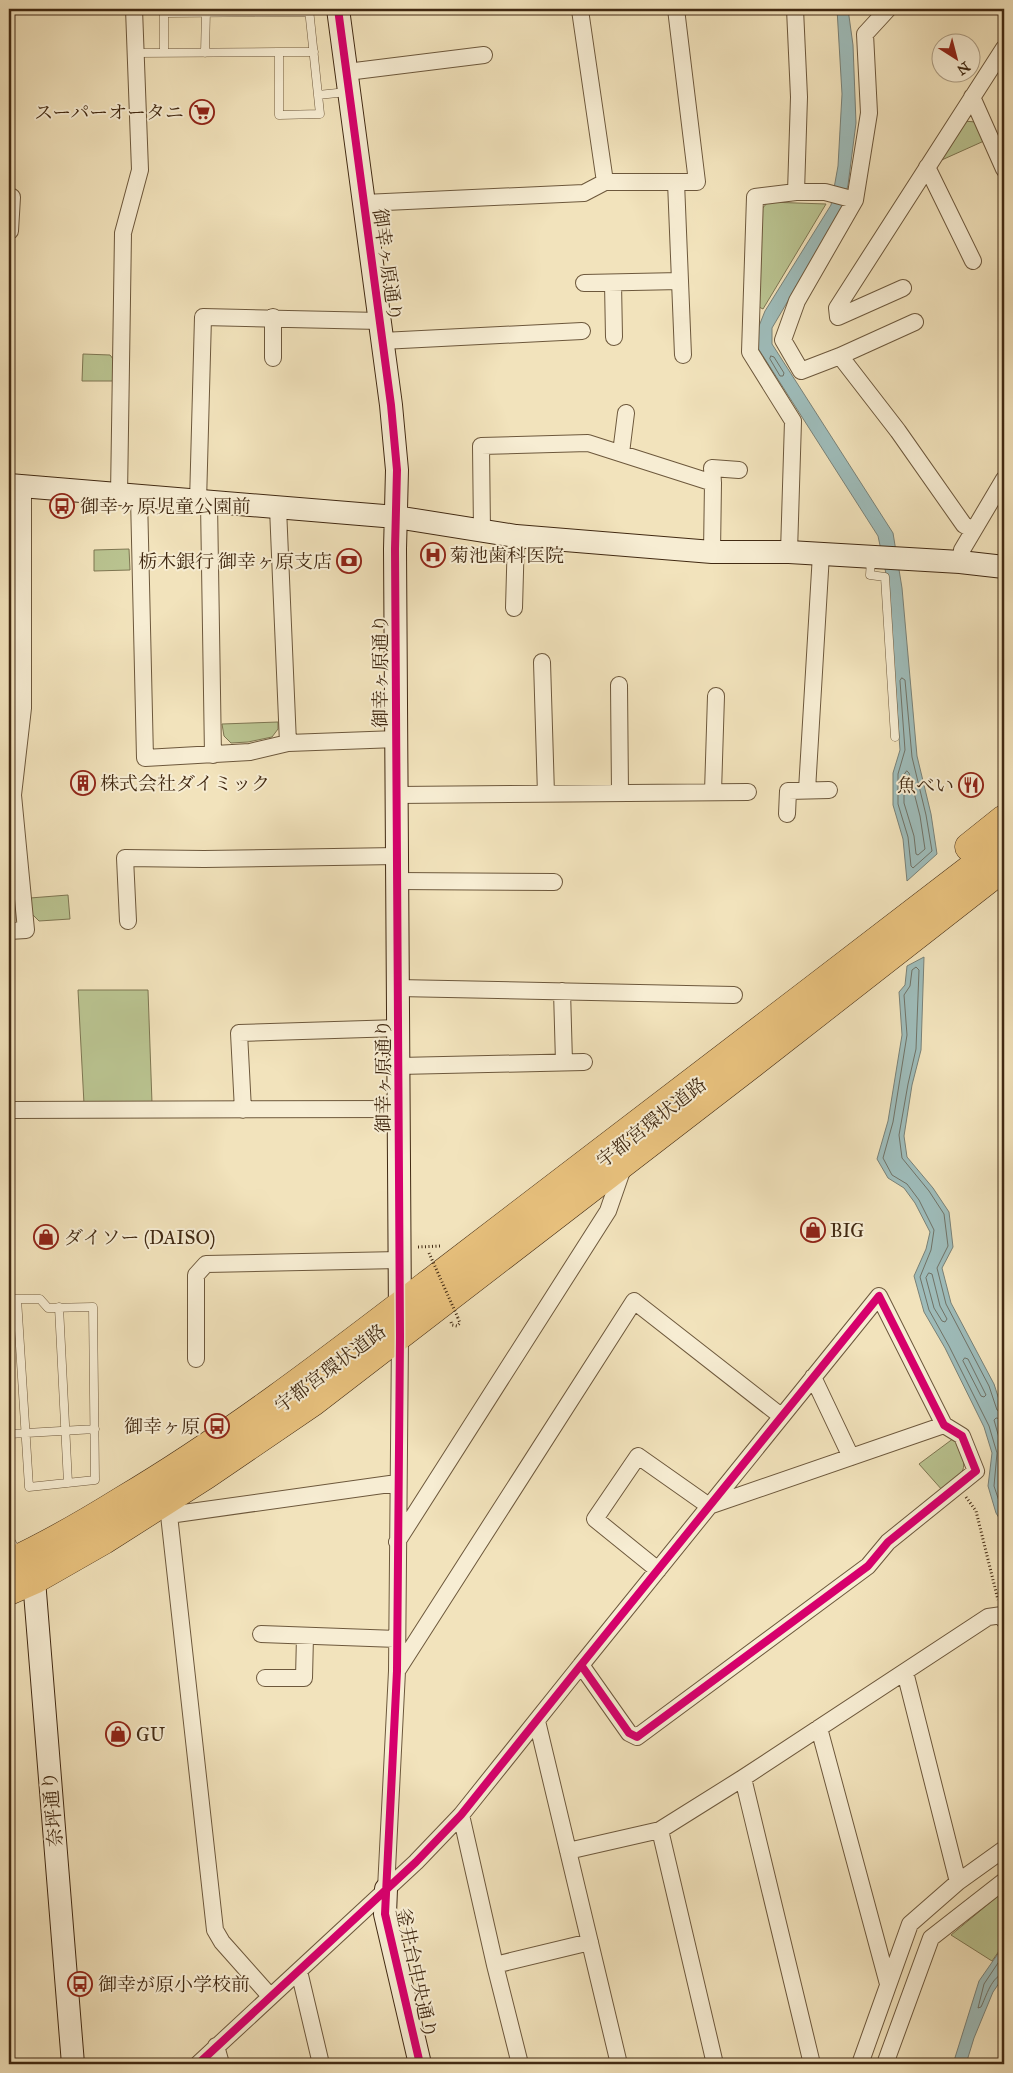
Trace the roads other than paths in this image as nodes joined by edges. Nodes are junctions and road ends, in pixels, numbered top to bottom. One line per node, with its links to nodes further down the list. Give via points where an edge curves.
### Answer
1 (134, 9): 15 (street)
2 (338, 9): 17 (street, 御幸ヶ原通り)
3 (676, 9): 23 (street, via 697,182)
4 (795, 9): 24 (street, via 799,97)
5 (888, 9): 26 (street, via 865,34 869,113)
6 (310, 10): 9 (lane); 12 (lane)
7 (580, 10): 22 (street)
8 (164, 11): 9 (lane); 13 (lane)
9 (206, 11): 14 (lane)
10 (1004, 48): 19 (street)
11 (279, 52): 12 (lane); 14 (lane); 18 (lane, via 279,115 320,114)
12 (314, 52): 18 (lane)
13 (164, 53): 14 (lane); 15 (lane)
14 (206, 53)
15 (136, 54): 48 (street, via 140,170 123,233)
16 (484, 54): 17 (street)
17 (348, 82): 18 (lane); 27 (street, 御幸ヶ原通り)
18 (318, 95)
19 (972, 97): 20 (street); 21 (street)
20 (927, 167): 29 (street); 33 (street, via 837,308 838,317)
21 (1004, 169)
22 (604, 182): 23 (street); 27 (street, via 584,193)
23 (676, 182): 30 (street)
24 (796, 192): 26 (street, via 825,192); 56 (street, via 755,197 750,352 793,421)
25 (12, 197): 28 (street)
26 (855, 200): 40 (street, via 797,301 783,340 801,371)
27 (364, 203): 36 (street, 御幸ヶ原通り)
28 (9, 231)
29 (973, 261)
30 (680, 281): 32 (street); 39 (street)
31 (584, 283): 32 (street)
32 (613, 283): 38 (street)
33 (904, 288)
34 (273, 317): 36 (street); 41 (street); 49 (street, via 203,317)
35 (915, 322): 40 (street)
36 (381, 331): 37 (street); 51 (street, 御幸ヶ原通り, via 397,470)
37 (582, 331)
38 (614, 337)
39 (683, 355)
40 (840, 356): 52 (street, via 964,525)
41 (273, 358)
42 (626, 413): 43 (street)
43 (621, 453): 46 (street); 53 (street, via 588,443 481,446)
44 (739, 470): 46 (street, via 712,468)
45 (1004, 479): 52 (street)
46 (713, 483): 55 (street)
47 (16, 486): 48 (street); 85 (street, via 23,708 13,796 26,930)
48 (129, 496): 49 (street); 68 (street, via 145,758)
49 (203, 502): 50 (street); 68 (street)
50 (278, 508): 51 (street); 67 (street)
51 (396, 517): 53 (street); 66 (street, 御幸ヶ原通り)
52 (973, 530): 59 (street, via 962,550)
53 (482, 531): 54 (street)
54 (516, 536): 55 (street); 61 (street)
55 (712, 552): 56 (street)
56 (789, 552): 57 (street)
57 (821, 554): 58 (street); 69 (street)
58 (875, 558): 59 (street); 65 (lane, via 870,575 885,577)
59 (960, 562): 60 (street)
60 (1004, 567)
61 (514, 608)
62 (542, 662): 74 (street)
63 (619, 685): 73 (street)
64 (716, 696): 71 (street)
65 (895, 737)
66 (397, 739): 67 (street); 75 (street, 御幸ヶ原通り)
67 (288, 744): 68 (street, via 250,752)
68 (213, 754)
69 (807, 790): 70 (street); 76 (street, via 788,790)
70 (829, 790)
71 (713, 792): 72 (street); 73 (street)
72 (748, 792)
73 (620, 793): 74 (street)
74 (546, 794): 75 (street)
75 (397, 795): 79 (street, 御幸ヶ原通り)
76 (787, 814)
77 (1004, 819): 90 (highway, via 939,872)
78 (1004, 843): 90 (highway, 宇都宮環状道路)
79 (397, 856): 81 (street, 御幸ヶ原通り); 84 (street, via 125,858)
80 (1004, 867): 90 (highway, 宇都宮環状道路)
81 (397, 881): 82 (street); 86 (street, 御幸ヶ原通り)
82 (554, 882)
83 (1004, 884): 90 (highway)
84 (128, 921)
85 (9, 931)
86 (398, 988): 87 (street); 89 (street, 御幸ヶ原通り)
87 (562, 992): 88 (street); 91 (street)
88 (734, 995)
89 (399, 1028): 93 (street, 御幸ヶ原通り); 95 (street, via 239,1033)
90 (744, 1056): 97 (highway, 宇都宮環状道路); 102 (highway, 宇都宮環状道路)
91 (564, 1062): 92 (street); 93 (street)
92 (584, 1062)
93 (399, 1066): 96 (street, 御幸ヶ原通り)
94 (9, 1110): 95 (street)
95 (242, 1110): 96 (street)
96 (400, 1110): 98 (street, 御幸ヶ原通り)
97 (624, 1162): 103 (highway, 宇都宮環状道路); 117 (street, via 608,1211)
98 (407, 1254): 102 (street, 御幸ヶ原通り); 104 (street, via 206,1264 196,1275)
99 (9, 1299): 100 (lane)
100 (18, 1299): 101 (lane, via 40,1299 48,1308); 110 (lane)
101 (59, 1307): 108 (lane, via 93,1307); 109 (lane)
102 (399, 1307): 103 (street, 御幸ヶ原通り); 118 (highway, 宇都宮環状道路, via 196,1455)
103 (400, 1337): 114 (street); 116 (highway, 宇都宮環状道路)
104 (196, 1360)
105 (812, 1377): 106 (street); 107 (street, via 879,1296); 112 (street)
106 (781, 1416): 115 (street); 126 (street, via 634,1301)
107 (944, 1425): 112 (street); 125 (street, via 962,1436 976,1471 888,1542 868,1566 638,1737 629,1733)
108 (95, 1429): 109 (lane); 113 (lane, via 95,1480)
109 (65, 1431): 110 (lane); 113 (lane)
110 (26, 1433): 111 (lane); 113 (lane, via 29,1487)
111 (9, 1434)
112 (851, 1457): 115 (street)
113 (68, 1483)
114 (397, 1483): 116 (street); 117 (street)
115 (709, 1506): 119 (street); 119 (street, via 638,1456 595,1519)
116 (165, 1510): 118 (highway, 宇都宮環状道路); 145 (street, via 215,1930)
117 (397, 1542): 124 (street)
118 (18, 1560): 120 (highway, 宇都宮環状道路); 147 (street, 奈坪通り)
119 (658, 1570): 125 (street)
120 (9, 1591)
121 (1004, 1617): 127 (street, via 988,1617)
122 (261, 1634): 123 (street)
123 (305, 1636): 124 (street); 128 (street, via 304,1678)
124 (397, 1639): 126 (street)
125 (581, 1665): 129 (street)
126 (397, 1671): 140 (street)
127 (905, 1672): 130 (street); 139 (street)
128 (265, 1678)
129 (537, 1721): 132 (street); 136 (street)
130 (819, 1728): 131 (street); 144 (street)
131 (742, 1778): 133 (street); 155 (street)
132 (461, 1815): 140 (street); 142 (street)
133 (660, 1830): 136 (street); 154 (street)
134 (1004, 1837): 137 (street)
135 (1004, 1850): 137 (street)
136 (568, 1851): 141 (street)
137 (977, 1869): 139 (street)
138 (1004, 1881): 157 (street, via 931,1938)
139 (958, 1882): 144 (street, via 910,1924)
140 (386, 1889): 143 (street); 151 (street, 釜井台中央通り, via 385,1914)
141 (590, 1942): 142 (street); 153 (street)
142 (495, 1966): 152 (street)
143 (299, 1971): 145 (street); 150 (street)
144 (888, 1984): 156 (street)
145 (270, 1996): 146 (street)
146 (216, 2046): 148 (street); 149 (street)
147 (73, 2064)
148 (198, 2064)
149 (221, 2064)
150 (320, 2064)
151 (420, 2064)
152 (520, 2064)
153 (619, 2064)
154 (715, 2064)
155 (812, 2064)
156 (860, 2064)
157 (885, 2064)

